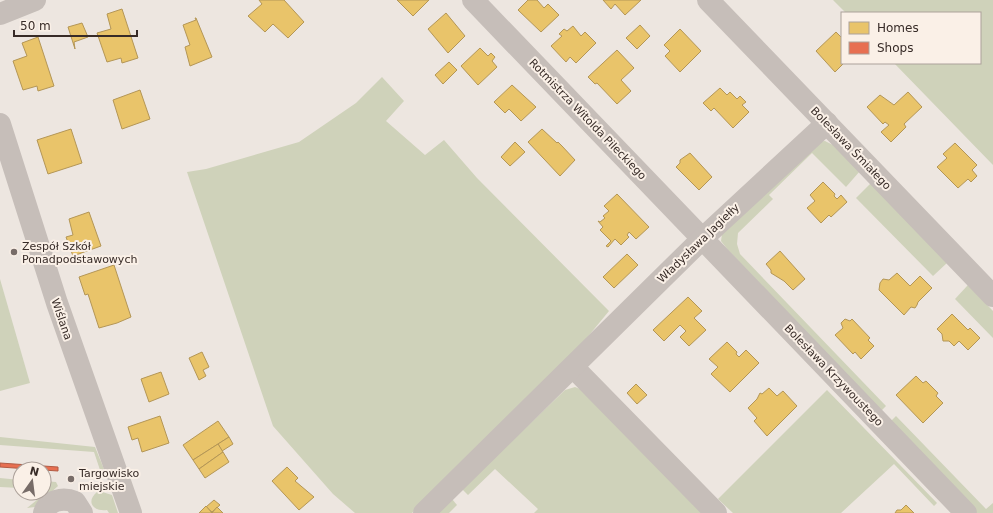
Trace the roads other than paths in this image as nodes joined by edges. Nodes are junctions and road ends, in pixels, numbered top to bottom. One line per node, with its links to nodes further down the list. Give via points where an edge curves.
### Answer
1 (35, 0): 4 (street)
2 (474, 0): 7 (street, Rotmistrza Witolda Pileckiego)
3 (708, 0): 5 (street, Bolesława Śmiałego)
4 (0, 14)
5 (827, 123): 7 (street, Władysława Jagiełły); 8 (street, Bolesława Śmiałego)
6 (0, 124): 12 (street, Wiślana, via 57,304)
7 (703, 238): 9 (street, Władysława Jagiełły); 15 (street, Bolesława Krzywoustego)
8 (993, 296)
9 (573, 366): 13 (street, Władysława Jagiełły); 14 (street)
10 (44, 513): 11 (street, via 51,504 64,500 75,502)
11 (82, 513)
12 (131, 513)
13 (424, 513)
14 (716, 513)
15 (966, 513)

